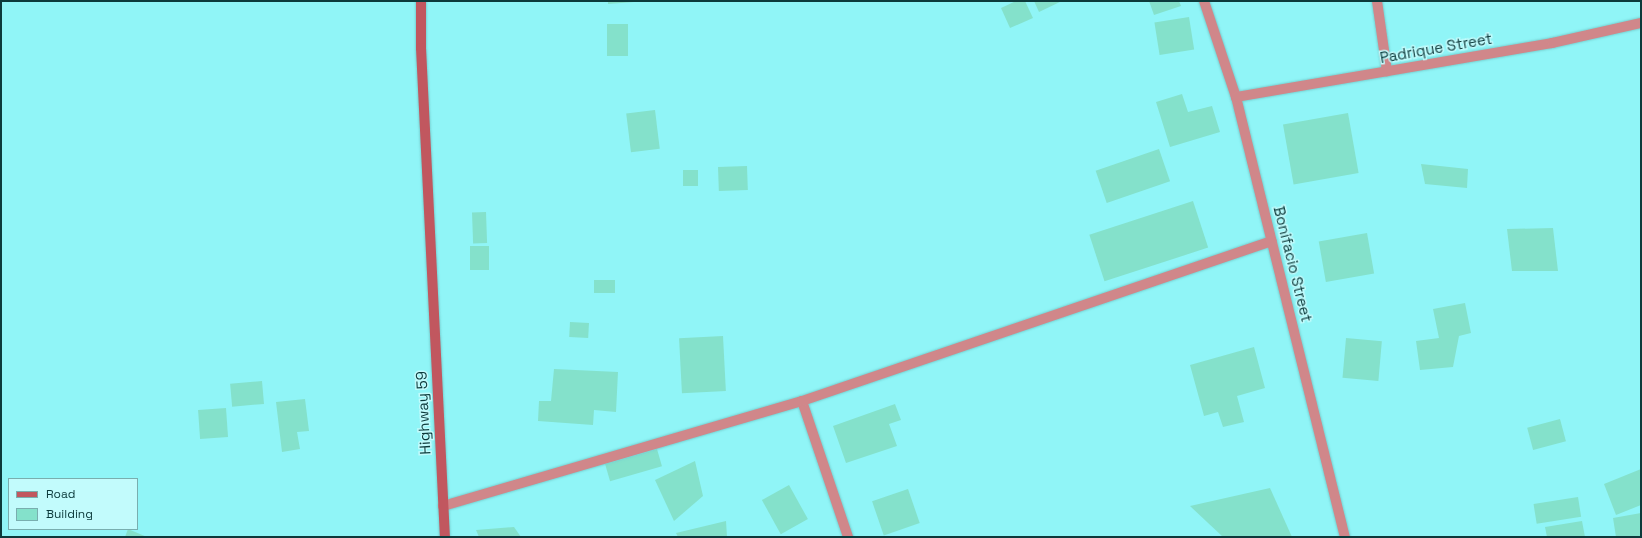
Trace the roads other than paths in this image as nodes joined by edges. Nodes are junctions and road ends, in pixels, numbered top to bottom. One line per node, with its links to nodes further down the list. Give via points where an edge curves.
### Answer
1 (421, 1): 9 (street, Highway 59, via 421,48)
2 (1204, 1): 6 (street, Bonifacio Street)
3 (1378, 1): 5 (street)
4 (1641, 23): 5 (street, Padrique Street, via 1552,43)
5 (1387, 71): 6 (street, Padrique Street)
6 (1236, 98): 7 (street, Bonifacio Street)
7 (1272, 241): 8 (street); 12 (street, Bonifacio Street)
8 (802, 401): 9 (street); 11 (street)
9 (443, 506): 10 (street, Highway 59)
10 (445, 537)
11 (848, 537)
12 (1345, 537)

